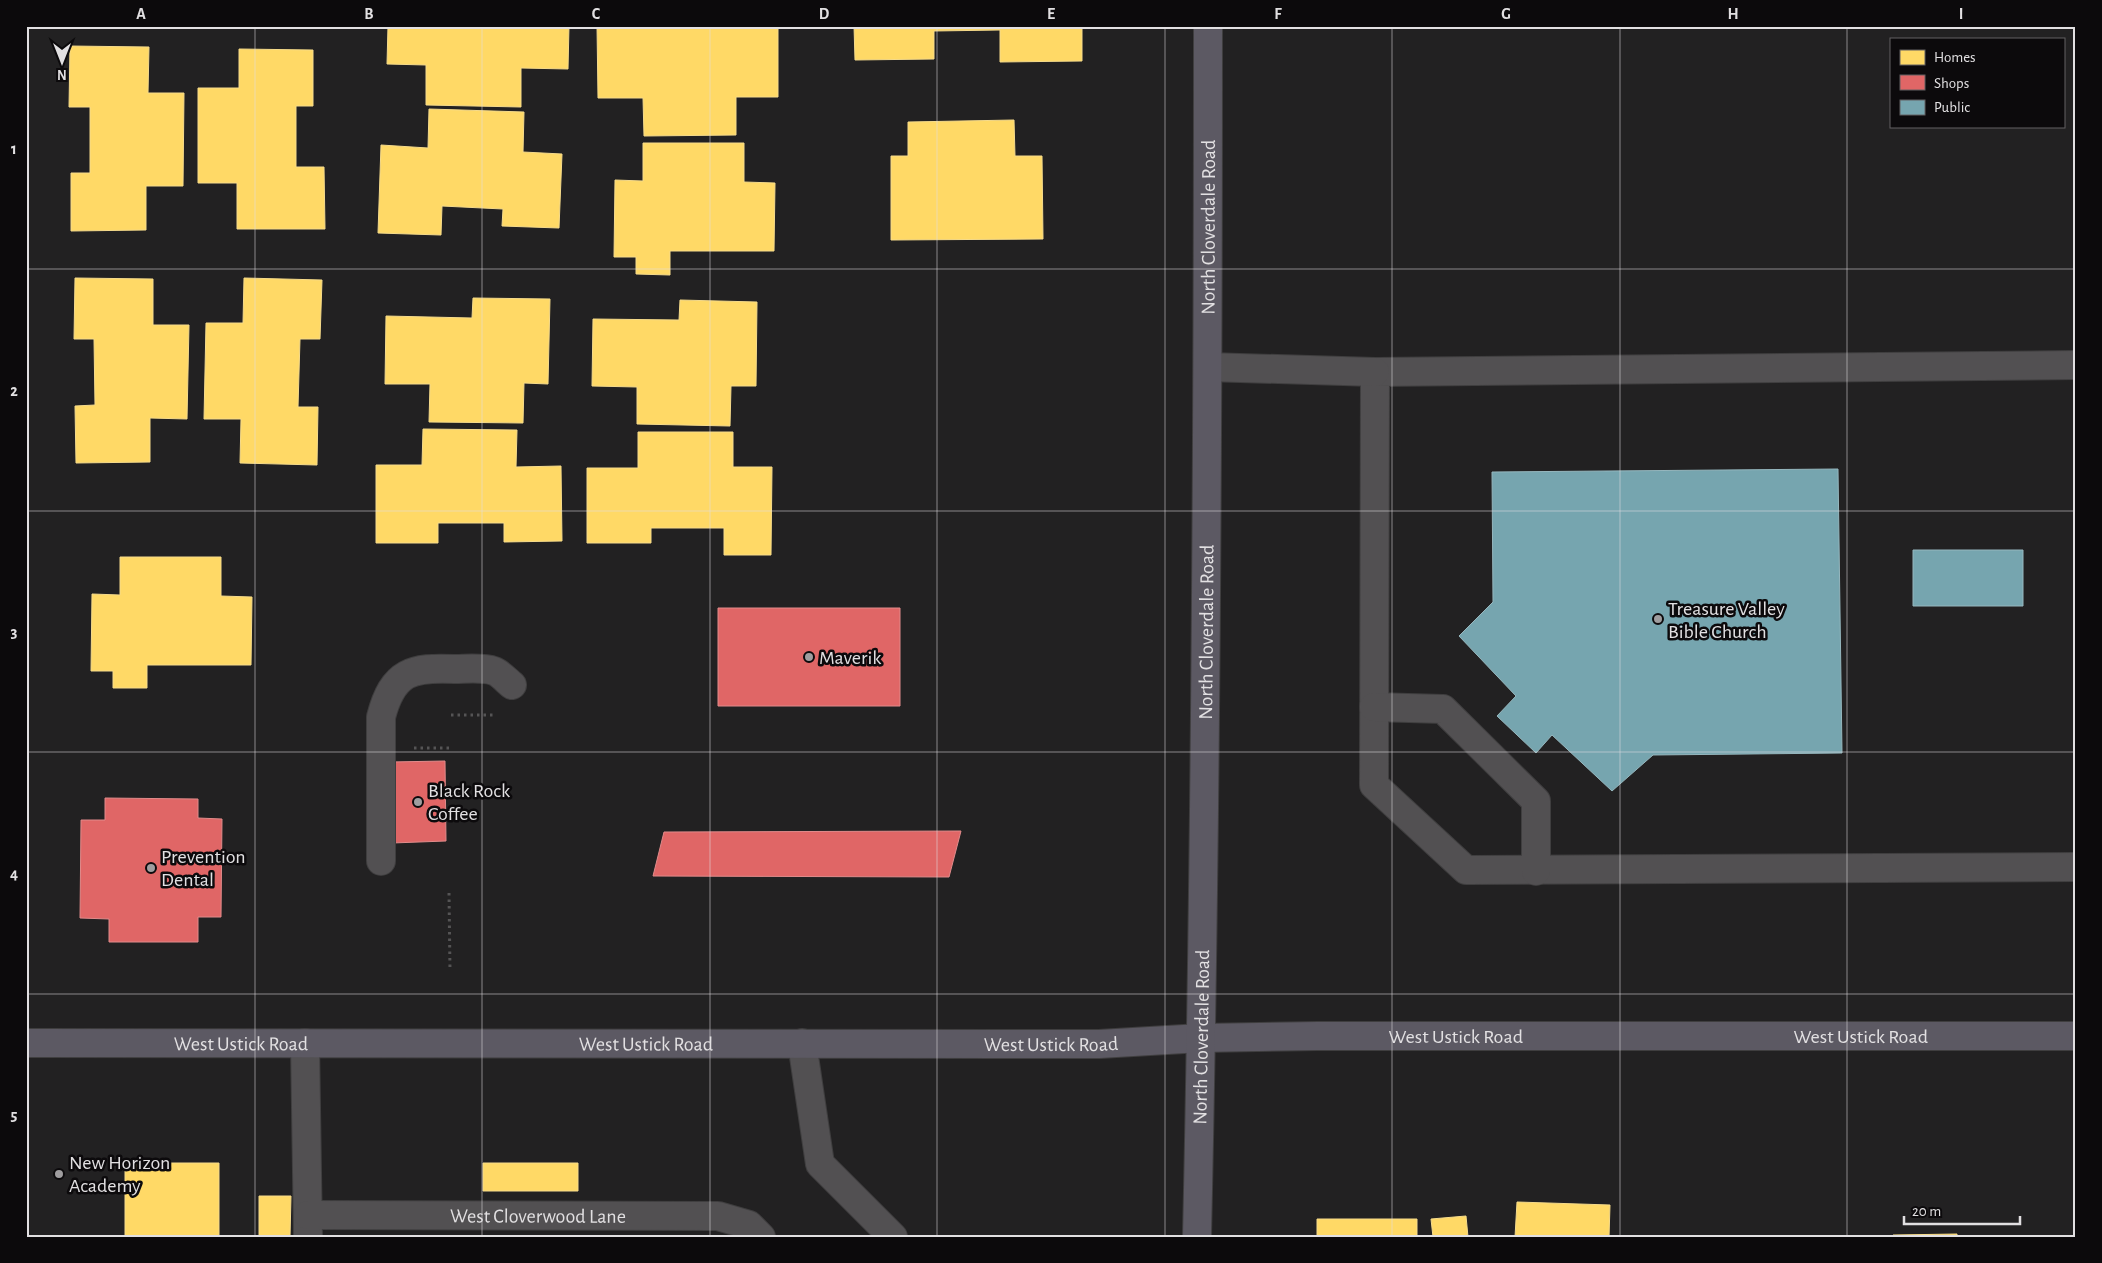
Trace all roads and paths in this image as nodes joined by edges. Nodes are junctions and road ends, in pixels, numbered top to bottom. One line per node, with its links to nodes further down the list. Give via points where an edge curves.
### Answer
1 (1208, 26): 3 (main road, North Cloverdale Road)
2 (2076, 365): 4 (street)
3 (1208, 367): 4 (street); 17 (main road, North Cloverdale Road)
4 (1375, 372): 6 (street)
5 (512, 685): 11 (street, via 494,670 426,668 410,672 395,684 385,701 381,717)
6 (1374, 707): 13 (street, via 1443,709 1536,801); 13 (street, via 1374,785 1466,870)
7 (451, 716): 8 (path)
8 (504, 716)
9 (412, 748): 10 (path)
10 (451, 748)
11 (381, 861)
12 (2076, 868): 13 (street)
13 (1536, 871)
14 (449, 893): 15 (path)
15 (450, 971)
16 (2076, 1036): 17 (main road, West Ustick Road)
17 (1201, 1038): 20 (main road, West Ustick Road, via 1099,1044); 24 (main road, North Cloverdale Road)
18 (26, 1043): 19 (main road, West Ustick Road)
19 (304, 1043): 20 (main road, West Ustick Road); 21 (street)
20 (802, 1043): 23 (street, via 820,1164)
21 (308, 1226): 22 (street, West Cloverwood Lane, via 718,1216 749,1225)
22 (761, 1237)
23 (893, 1237)
24 (1196, 1237)

